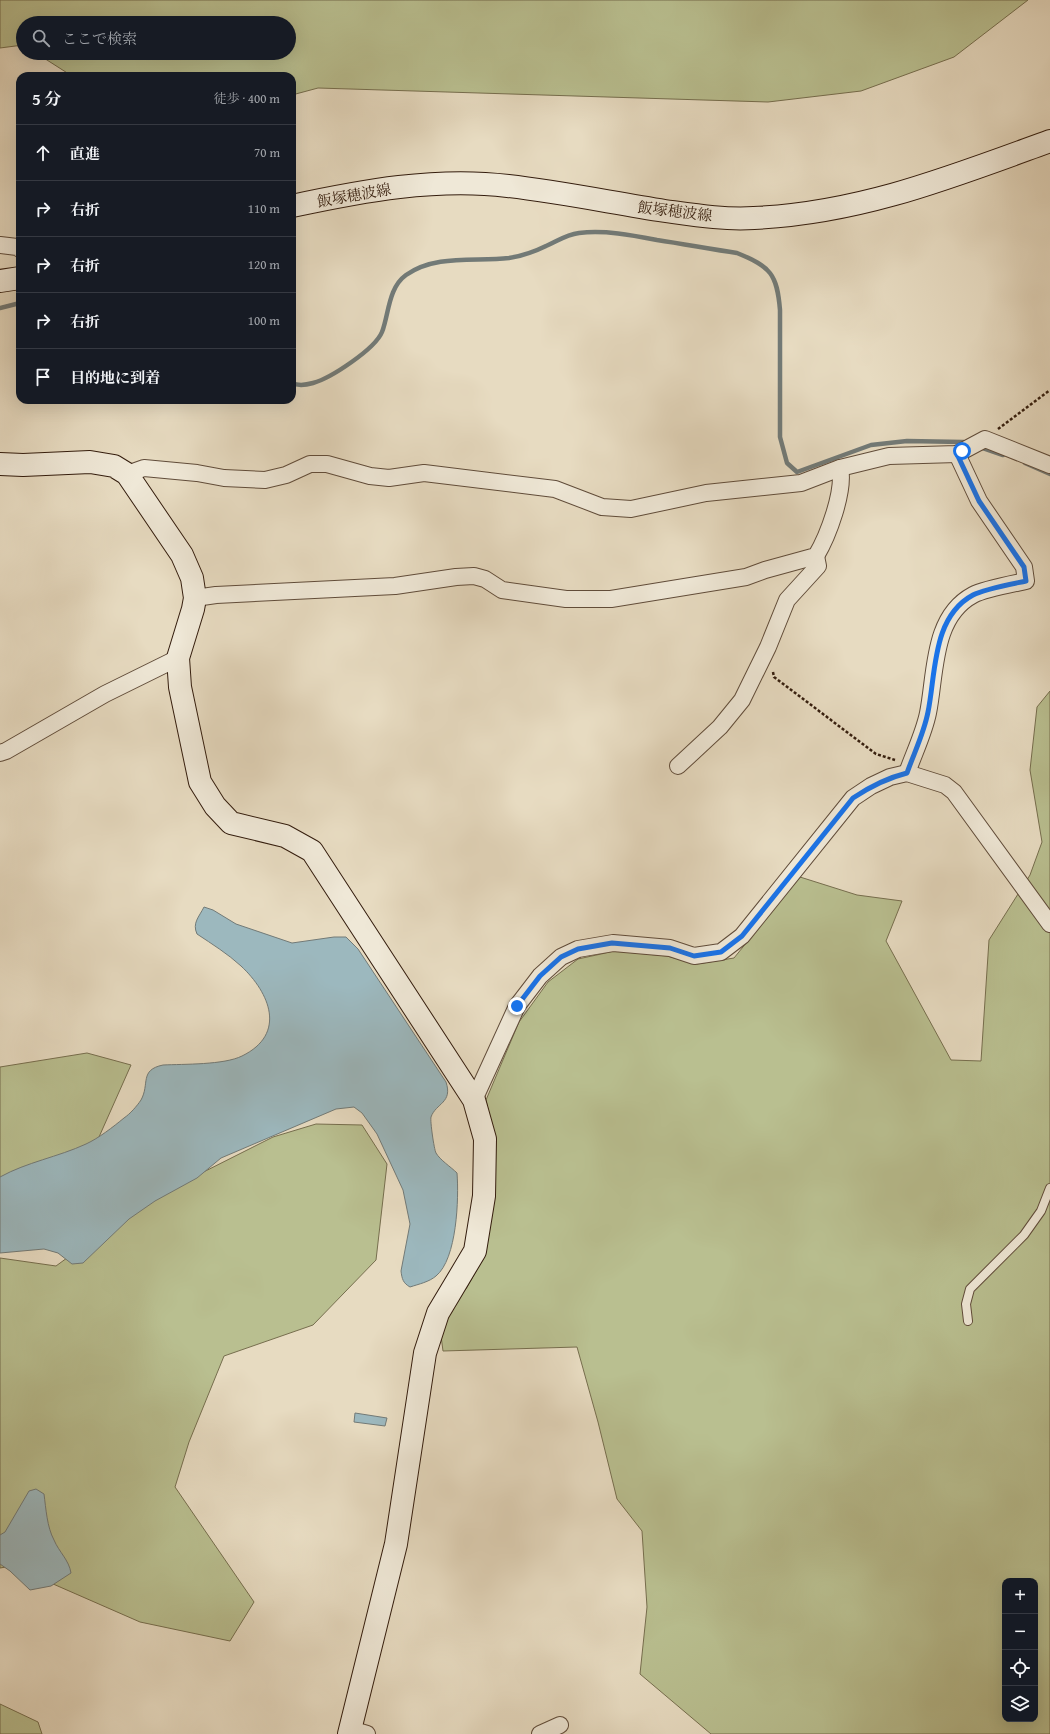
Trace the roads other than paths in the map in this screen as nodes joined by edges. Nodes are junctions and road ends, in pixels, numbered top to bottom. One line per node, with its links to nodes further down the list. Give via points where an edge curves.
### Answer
1 (1050, 141): 2 (street, 飯塚穂波線, via 924,187 883,198 840,208 753,218 696,216 506,185 394,187 355,192)
2 (296, 205)
3 (0, 245): 4 (street)
4 (16, 247)
5 (16, 279): 6 (street)
6 (0, 281)
7 (959, 453): 9 (street, via 982,440); 10 (street, via 889,456); 17 (street, via 979,501 1024,567 1026,581 973,595 956,608 943,628 934,666 928,714)
8 (0, 464): 11 (street, via 90,462 114,466)
9 (1050, 465)
10 (840, 468): 11 (street, via 801,483 706,493 631,509 602,507 554,489 424,473 389,478 370,476 327,464 310,464 286,475 265,480 224,478 144,468); 12 (street, via 842,476 833,520)
11 (127, 474): 13 (street, via 182,555 192,578)
12 (816, 556): 13 (street, via 746,578 611,599 566,599 502,590 485,579 474,576 395,586); 16 (street, via 818,566 788,600 742,700 720,727)
13 (195, 598): 14 (street)
14 (178, 658): 15 (street, via 105,694); 19 (street, via 180,687 200,782 215,806 231,823 285,836 312,851)
15 (0, 753)
16 (678, 766)
17 (909, 769): 18 (street, via 945,785 954,792); 19 (street, via 871,786 853,798 742,936 721,952 694,956 670,948 612,943 578,949 561,957 540,976 517,1006)
18 (1050, 924)
19 (474, 1100): 23 (street, via 485,1139 484,1196 475,1251 438,1313 425,1353 396,1544)
20 (1050, 1188): 21 (lane, via 1041,1211 1024,1235 970,1289 966,1304)
21 (968, 1321)
22 (560, 1725): 24 (street)
23 (355, 1732)
24 (540, 1734)

